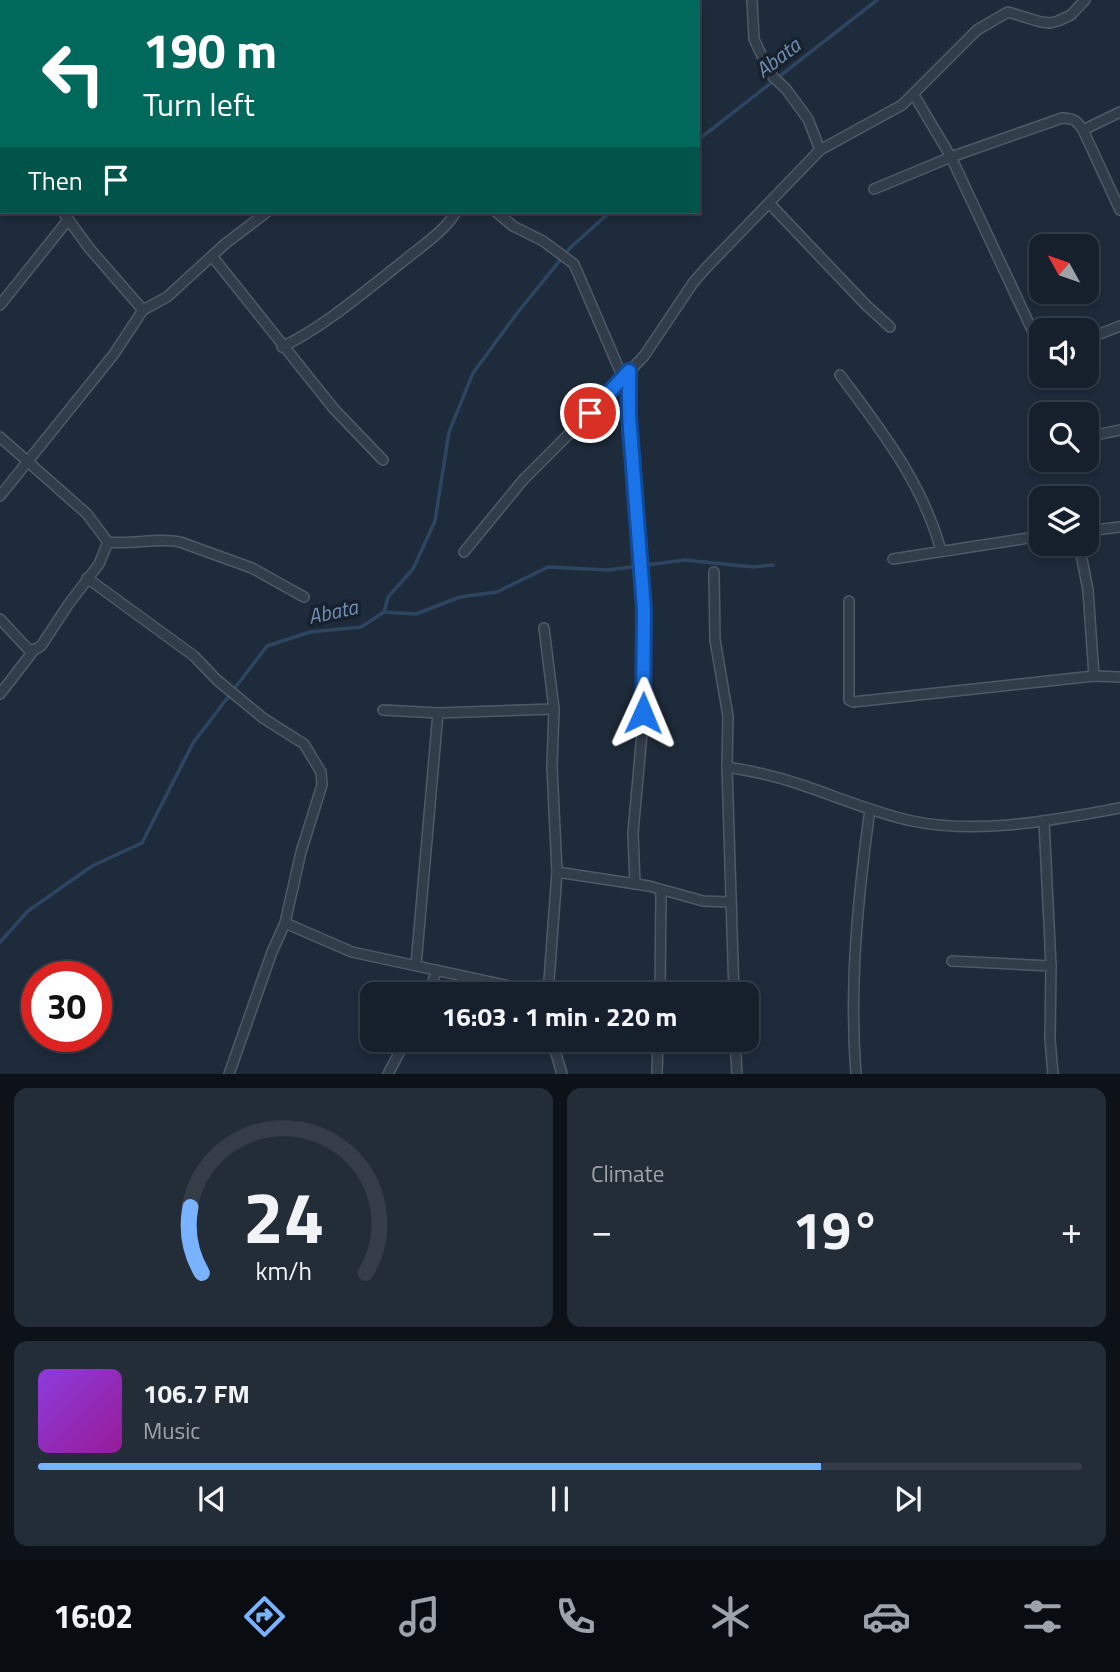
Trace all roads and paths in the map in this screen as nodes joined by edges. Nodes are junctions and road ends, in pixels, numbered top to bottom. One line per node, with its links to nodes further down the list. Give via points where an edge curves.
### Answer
1 (752, 0): 6 (street, via 754,39 771,75 808,120)
2 (1085, 0): 3 (street, via 1071,15 1050,23 1008,12 993,18)
3 (914, 95): 6 (street); 7 (street)
4 (1120, 112): 5 (street)
5 (1083, 130): 7 (street, via 1072,118 1062,118); 10 (street)
6 (820, 150): 9 (street)
7 (951, 157): 8 (street); 18 (street)
8 (874, 189)
9 (769, 203): 20 (street); 23 (street, via 692,284 655,341)
10 (1120, 207)
11 (65, 214): 16 (street); 17 (street)
12 (264, 214): 15 (street)
13 (454, 214): 22 (street, via 440,232 340,311)
14 (498, 214): 23 (street, via 543,241 578,271)
15 (212, 256): 17 (street, via 167,297); 22 (street)
16 (0, 305)
17 (143, 310): 29 (street, via 114,354)
18 (1029, 326)
19 (1120, 326): 21 (street)
20 (890, 327)
21 (1099, 334)
22 (282, 346): 28 (street)
23 (626, 375): 36 (street, via 523,480); 57 (street, via 644,609 642,733 633,833)
24 (840, 375): 35 (street, via 921,494)
25 (1120, 430): 26 (street)
26 (1099, 434)
27 (0, 437): 29 (street)
28 (383, 460)
29 (28, 461): 30 (street); 34 (street, via 87,514)
30 (0, 496)
31 (1120, 527): 32 (street)
32 (1099, 530)
33 (1029, 538): 35 (street)
34 (108, 542): 40 (street); 41 (street, via 180,542 251,568)
35 (941, 550): 38 (street)
36 (464, 552)
37 (1081, 556): 46 (street)
38 (893, 559)
39 (714, 572): 52 (street, via 715,640 728,716)
40 (87, 578): 45 (street); 60 (street, via 194,656 217,680 312,754 322,785)
41 (304, 597)
42 (849, 601): 46 (street, via 849,700 853,702)
43 (0, 619): 45 (street)
44 (544, 628): 49 (street)
45 (34, 650): 48 (street)
46 (1094, 676): 47 (street)
47 (1120, 677)
48 (0, 694)
49 (554, 709): 51 (street); 56 (street)
50 (383, 710): 51 (street)
51 (438, 713): 62 (street)
52 (727, 767): 54 (street, via 758,772); 59 (street)
53 (1120, 808): 55 (street)
54 (870, 809): 55 (street, via 945,826); 79 (street, via 858,905 853,1026)
55 (1044, 821): 63 (street)
56 (557, 872): 57 (street); 67 (street)
57 (635, 884): 58 (street)
58 (661, 890): 59 (street, via 702,901); 68 (street)
59 (729, 902): 69 (street)
60 (285, 923): 62 (street, via 352,952); 74 (street)
61 (952, 961): 63 (street)
62 (416, 965): 64 (street)
63 (1051, 966): 80 (street)
64 (437, 970): 65 (street); 66 (street)
65 (432, 982)
66 (492, 982)
67 (548, 982)
68 (660, 982)
69 (733, 982)
70 (399, 1052): 75 (street)
71 (556, 1052): 76 (street)
72 (658, 1052): 77 (street)
73 (736, 1052): 78 (street)
74 (229, 1073)
75 (388, 1073)
76 (562, 1073)
77 (657, 1073)
78 (737, 1073)
79 (856, 1073)
80 (1053, 1073)

